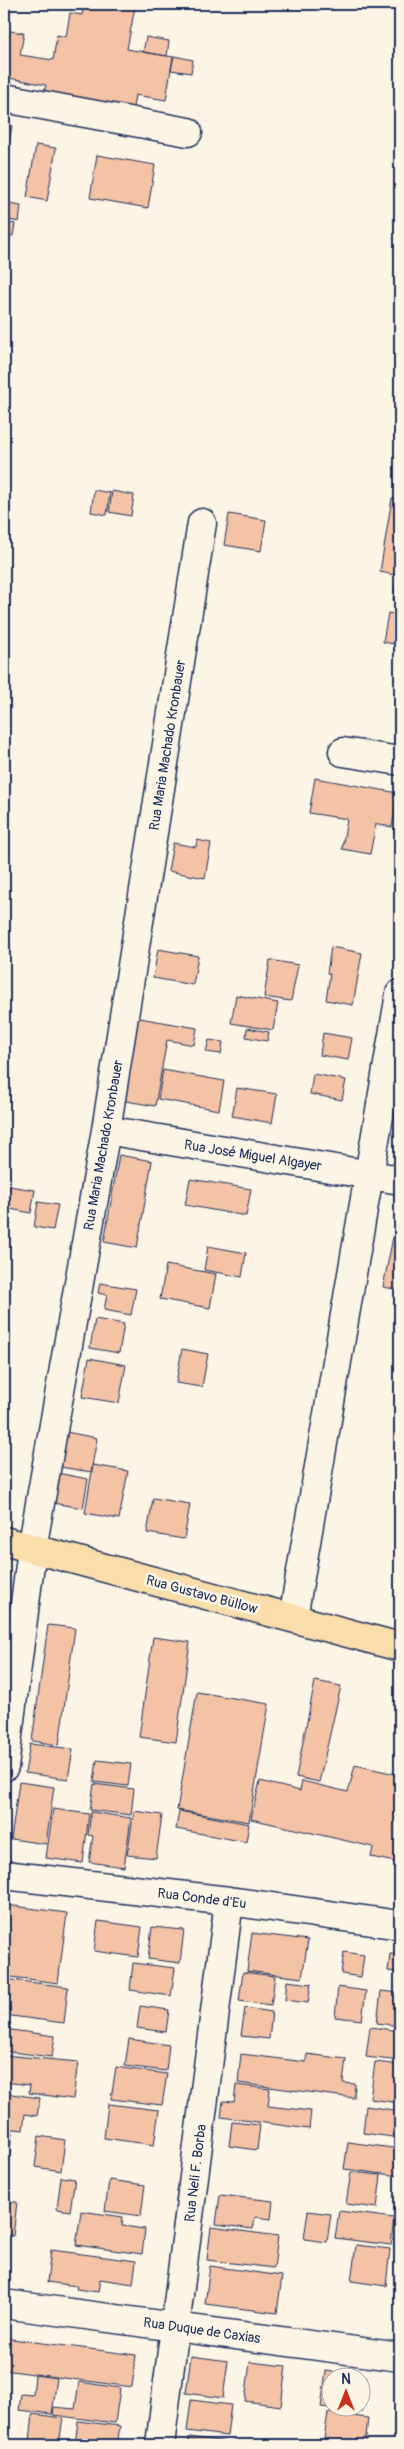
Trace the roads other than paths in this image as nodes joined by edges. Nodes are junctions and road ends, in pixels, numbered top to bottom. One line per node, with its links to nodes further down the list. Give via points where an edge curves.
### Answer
1 (4, 98): 2 (street)
2 (188, 132)
3 (202, 523): 7 (street, Rua Maria Machado Kronbauer)
4 (343, 752): 5 (street)
5 (400, 761)
6 (400, 994): 8 (street)
7 (106, 1130): 8 (street, Rua José Miguel Algayer); 11 (street, Rua Maria Machado Kronbauer)
8 (369, 1174): 9 (street, Rua José Miguel Algayer); 12 (street)
9 (400, 1180)
10 (4, 1541): 11 (main road, Rua Gustavo Büllow)
11 (32, 1548): 12 (main road, Rua Gustavo Büllow); 14 (street, Rua Maria Machado Kronbauer)
12 (293, 1618): 13 (main road, Rua Gustavo Büllow)
13 (400, 1647)
14 (4, 1767)
15 (4, 1875): 16 (street, Rua Conde d'Eu)
16 (229, 1901): 17 (street, Rua Conde d'Eu); 19 (street, Rua Neli F. Borba)
17 (400, 1925)
18 (4, 2304): 19 (street, Rua Duque de Caxias)
19 (175, 2326): 20 (street, Rua Duque de Caxias); 21 (street, Rua Neli F. Borba)
20 (400, 2357)
21 (160, 2445)

